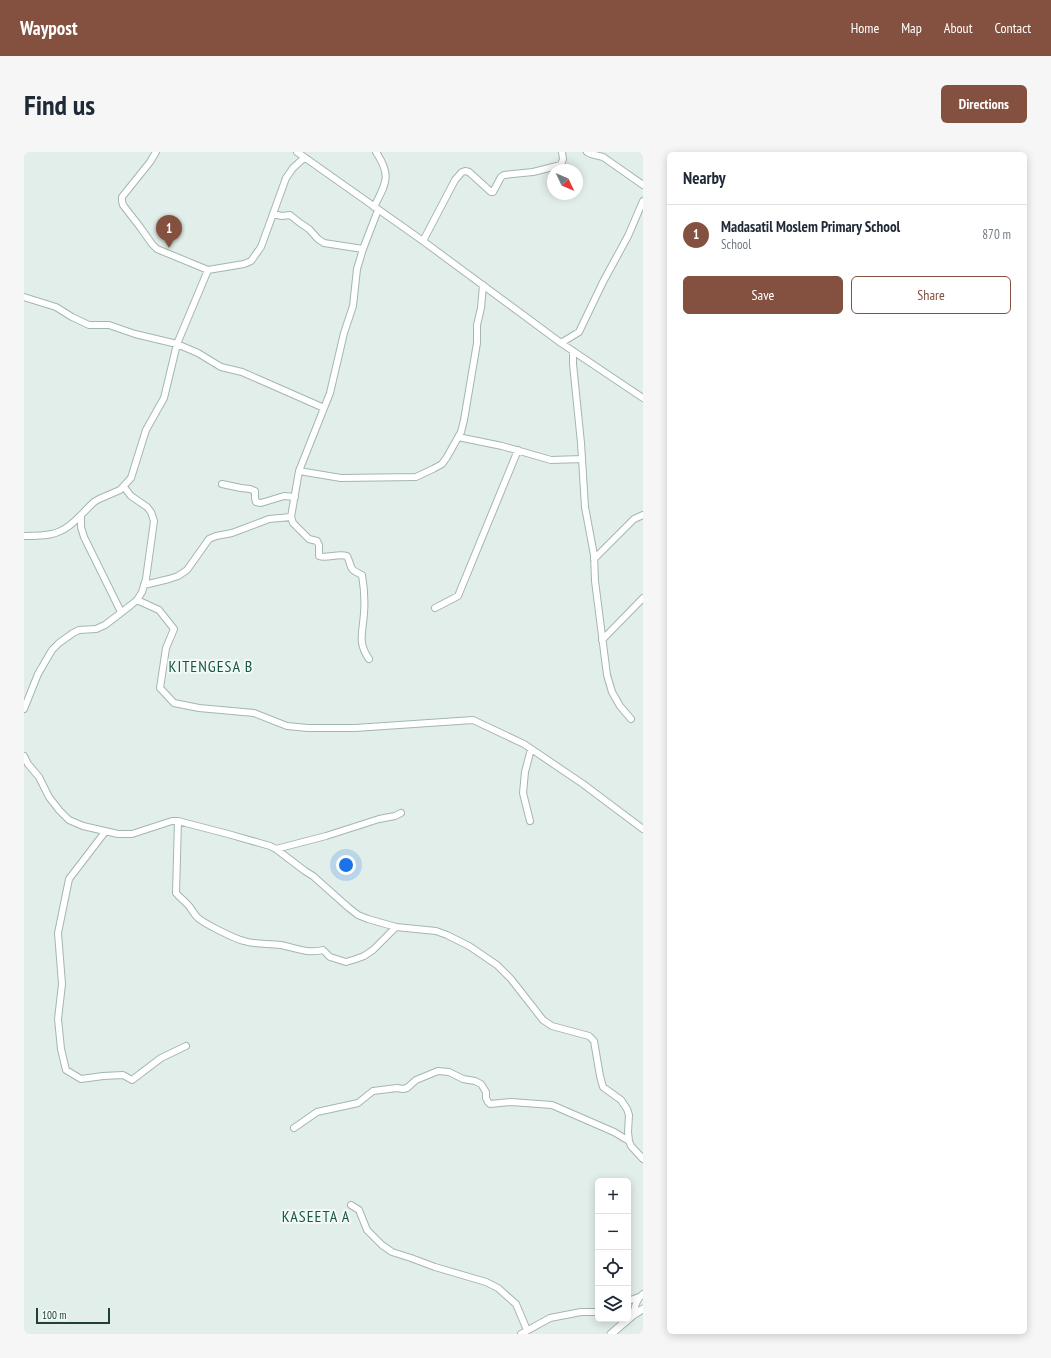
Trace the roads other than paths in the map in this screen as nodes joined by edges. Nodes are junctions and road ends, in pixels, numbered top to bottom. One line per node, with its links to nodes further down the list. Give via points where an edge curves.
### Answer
1 (156, 152): 12 (street, via 122,198 123,205 158,249)
2 (376, 152): 8 (street, via 386,172)
3 (562, 152): 10 (street, via 561,165 533,172 504,175 493,192 468,172 462,172 450,187)
4 (587, 152): 6 (street, via 608,159)
5 (300, 154): 8 (street); 9 (street, via 286,178)
6 (643, 185)
7 (643, 202): 15 (street, via 579,332)
8 (376, 208): 10 (street); 11 (street)
9 (273, 214): 11 (street, via 290,215 309,228 324,243); 12 (street, via 261,247 251,261)
10 (423, 241): 13 (street)
11 (363, 249): 19 (street, via 356,276 354,306)
12 (208, 270): 16 (street)
13 (483, 285): 15 (street); 20 (street, via 471,381 464,420)
14 (24, 297): 16 (street, via 56,307 89,324 109,324 135,334)
15 (561, 343): 17 (street)
16 (177, 344): 19 (street, via 198,353 221,368 242,372); 25 (street, via 164,398 146,430 133,473)
17 (573, 351): 18 (street); 22 (street)
18 (643, 398)
19 (324, 408): 23 (street)
20 (458, 437): 21 (street); 23 (street, via 442,464 416,477 341,478)
21 (518, 450): 22 (street, via 551,460); 35 (street, via 458,596)
22 (582, 459): 31 (street, via 585,507)
23 (299, 471): 26 (street)
24 (222, 484): 26 (street, via 255,491 256,502 261,503 284,496)
25 (124, 487): 27 (street, via 99,499); 32 (street, via 131,496 147,507 154,521)
26 (295, 497): 29 (street)
27 (81, 515): 30 (street, via 61,531); 36 (street, via 84,537)
28 (643, 516): 31 (street, via 634,519)
29 (291, 517): 32 (street, via 269,520 216,536 209,540 187,570 169,580); 38 (street, via 293,523 309,539 318,542 319,556 347,556 350,568 362,575 364,602 361,635 363,651)
30 (24, 536)
31 (594, 559): 37 (street, via 594,581)
32 (144, 585): 34 (street)
33 (643, 598): 37 (street)
34 (137, 600): 36 (street); 41 (street, via 159,610 174,629 166,648 160,688 174,703 254,713 287,726 308,728 355,728 473,720)
35 (435, 608)
36 (121, 612): 39 (street, via 105,625 96,629 80,630 59,643 38,674)
37 (602, 640): 40 (street, via 612,692)
38 (369, 659)
39 (24, 709)
40 (631, 719)
41 (531, 749): 45 (street, via 523,793); 46 (street)
42 (24, 756): 47 (street, via 64,816 83,826)
43 (401, 813): 48 (street)
44 (178, 821): 47 (street, via 132,834); 48 (street); 49 (street, via 176,893 202,921 245,942 312,951 323,950 330,957 346,962 364,956)
45 (530, 821)
46 (643, 829)
47 (105, 832): 50 (street, via 69,879 58,933 62,984 58,1019 66,1070 81,1079 123,1075 132,1080 160,1058)
48 (276, 849): 49 (street, via 358,914)
49 (396, 927): 52 (street, via 436,931 462,942 496,965 511,979 543,1020 552,1026 591,1038 595,1045 603,1087 621,1100 627,1109)
50 (186, 1046)
51 (294, 1128): 52 (street, via 317,1112 358,1103 373,1091 407,1088 416,1080 438,1071 449,1072 482,1084 490,1104 511,1102 552,1105)
52 (629, 1141): 53 (street)
53 (643, 1158)
54 (351, 1204): 60 (street, via 359,1210 367,1230 392,1252 498,1288 516,1304)
55 (641, 1295): 56 (street); 59 (street, via 636,1302)
56 (631, 1300)
57 (643, 1308): 59 (street)
58 (595, 1312): 60 (street, via 550,1318)
59 (633, 1315): 62 (street)
60 (527, 1330): 61 (street)
61 (521, 1334)
62 (611, 1334)

